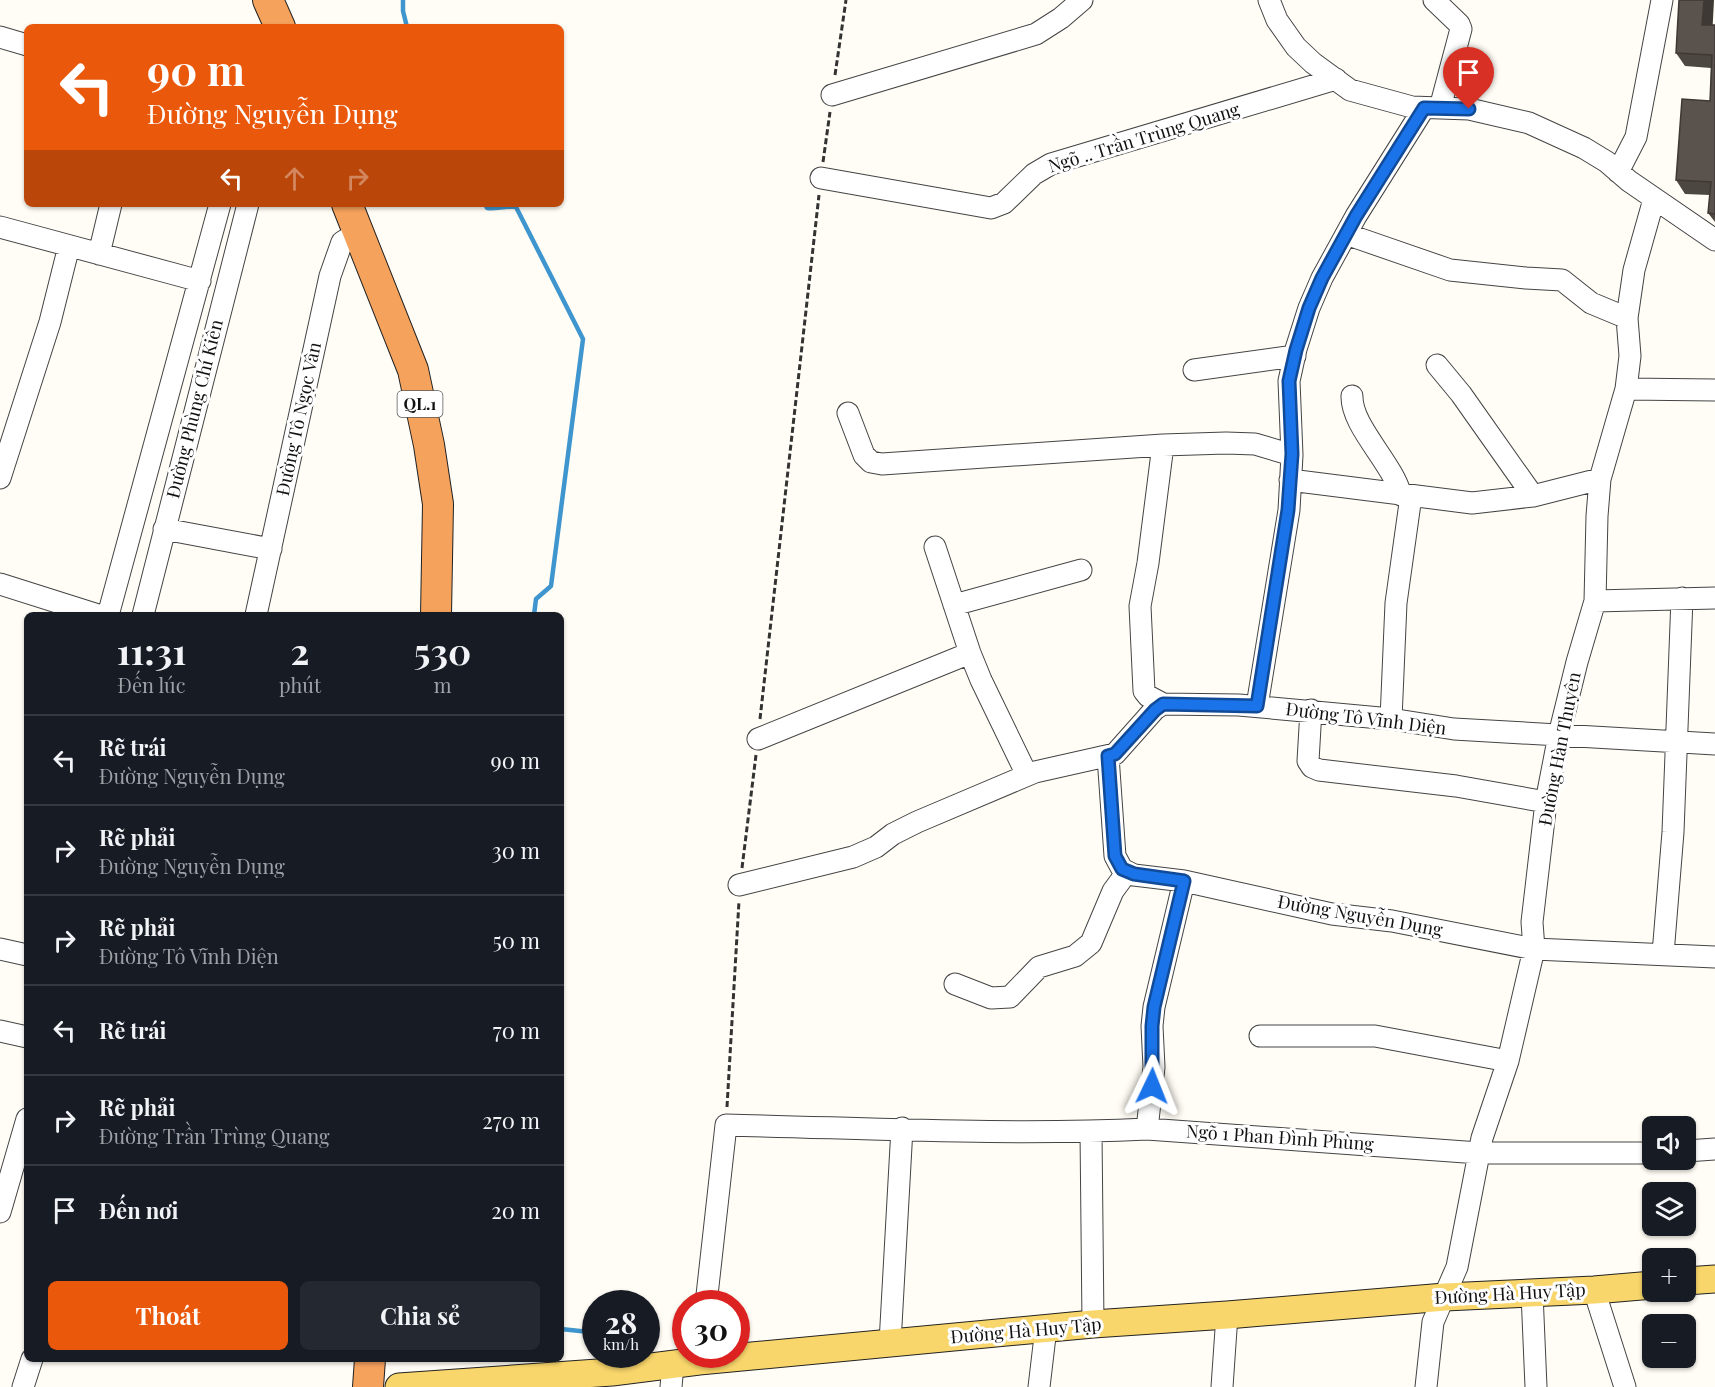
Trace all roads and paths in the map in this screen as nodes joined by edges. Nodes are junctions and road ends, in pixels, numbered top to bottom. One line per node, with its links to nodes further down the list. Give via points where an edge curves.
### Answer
1 (268, 0): 7 (highway)
2 (846, 0): 11 (path)
3 (1082, 0): 11 (street, via 1036,34)
4 (1269, 0): 10 (street, via 1277,20 1296,47)
5 (1434, 0): 12 (street, via 1461,29)
6 (1662, 0): 13 (street, via 1636,137)
7 (279, 24)
8 (0, 38): 9 (street)
9 (24, 44)
10 (1336, 79): 12 (street, via 1350,90 1412,108); 14 (street, Ngõ .. Trần Trùng Quang, via 1051,164 1034,174 1004,203 991,208)
11 (832, 95): 14 (path)
12 (1432, 108): 13 (street, via 1469,109 1529,123 1584,148); 22 (street)
13 (1618, 172): 15 (street)
14 (821, 178): 62 (path)
15 (1654, 199): 23 (street); 27 (street, Đường Hàn Thuyên, via 1634,270)
16 (110, 207): 25 (street)
17 (219, 207): 26 (street)
18 (247, 207): 42 (street, Đường Phùng Chí Kiên)
19 (348, 207): 21 (highway, QL.1)
20 (0, 227): 24 (street)
21 (357, 233): 44 (street, Đường Tô Ngọc Vân, via 342,242 330,276); 55 (highway, QL.1, via 413,370 429,445 438,504)
22 (1346, 234): 27 (street, via 1450,270 1562,280 1591,303); 28 (street, via 1309,308)
23 (1715, 240)
24 (69, 246): 25 (street); 37 (street, via 50,322)
25 (99, 254): 26 (street)
26 (200, 281): 52 (street)
27 (1627, 318): 31 (street, Đường Hàn Thuyên, via 1630,356)
28 (1294, 356): 30 (street); 36 (street, via 1289,381)
29 (1437, 365): 41 (street)
30 (1194, 369)
31 (1626, 389): 32 (street); 38 (street, Đường Hàn Thuyên)
32 (1715, 390)
33 (1352, 396): 40 (street, via 1354,413)
34 (848, 413): 35 (street, via 864,456 882,464)
35 (1163, 445): 36 (street, via 1255,444); 57 (street, via 1140,606 1144,691)
36 (1292, 454): 39 (street)
37 (0, 478)
38 (1600, 479): 41 (street); 49 (street, Đường Hàn Thuyên)
39 (1290, 480): 40 (street); 58 (street, via 1284,543)
40 (1406, 496): 41 (street, via 1472,503); 60 (street)
41 (1533, 496)
42 (164, 529): 44 (street); 53 (street, Đường Phùng Chí Kiên)
43 (934, 547): 50 (street)
44 (271, 549): 54 (street, Đường Tô Ngọc Vân)
45 (1081, 570): 50 (street)
46 (0, 584): 51 (street)
47 (1682, 598): 48 (street); 49 (street); 63 (street)
48 (1715, 598)
49 (1595, 601): 61 (street, Đường Hàn Thuyên)
50 (954, 605): 56 (street)
51 (89, 612)
52 (108, 612)
53 (143, 612)
54 (257, 612)
55 (436, 612)
56 (970, 653): 62 (street); 66 (street)
57 (1163, 704): 58 (street, Đường Tô Vĩnh Diện); 65 (street, via 1115,754)
58 (1257, 706): 59 (street, Đường Tô Vĩnh Diện)
59 (1311, 711): 60 (street, Đường Tô Vĩnh Diện); 67 (street, via 1308,761 1318,770 1456,786)
60 (1391, 719): 61 (street, Đường Tô Vĩnh Diện, via 1454,729)
61 (1559, 735): 63 (street, Đường Tô Vĩnh Diện); 67 (street, Đường Hàn Thuyên)
62 (758, 739): 70 (path)
63 (1677, 742): 64 (street, Đường Tô Vĩnh Diện); 74 (street)
64 (1715, 744)
65 (1108, 756): 66 (street); 68 (street, via 1115,856)
66 (1028, 775): 70 (street, via 917,822 853,857)
67 (1546, 802): 72 (street, Đường Hàn Thuyên, via 1532,922)
68 (1127, 872): 69 (street, Đường Nguyễn Dụng); 76 (street, via 1113,891 1091,943 1082,952 1039,967 1010,997 991,998)
69 (1184, 881): 72 (street, Đường Nguyễn Dụng, via 1332,914 1392,921); 84 (street, via 1154,1007 1154,1066)
70 (740, 885): 81 (path)
71 (0, 949): 73 (street)
72 (1534, 950): 74 (street, Đường Nguyễn Dụng); 80 (street, Đường Hàn Thuyên)
73 (24, 954)
74 (1663, 954): 75 (street, Đường Nguyễn Dụng)
75 (1715, 957)
76 (955, 984)
77 (0, 1031): 78 (street)
78 (24, 1036)
79 (1260, 1036): 80 (street, via 1375,1036)
80 (1508, 1061): 89 (street, Đường Hàn Thuyên)
81 (726, 1125): 82 (street, Ngõ 1 Phan Đình Phùng); 95 (street)
82 (903, 1128): 85 (street, Ngõ 1 Phan Đình Phùng); 102 (street)
83 (24, 1129): 90 (street)
84 (1147, 1129): 85 (street, Ngõ 1 Phan Đình Phùng); 89 (street, Ngõ 1 Phan Đình Phùng)
85 (1091, 1132): 100 (street)
86 (1715, 1149): 87 (street)
87 (1696, 1150)
88 (1642, 1153): 89 (street, Ngõ 1 Phan Đình Phùng)
89 (1479, 1154): 98 (street, Đường Hàn Thuyên, via 1457,1267)
90 (14, 1163): 91 (street)
91 (0, 1212)
92 (1715, 1279): 93 (main road)
93 (1696, 1280)
94 (1642, 1285): 96 (main road, Đường Hà Huy Tập)
95 (708, 1290)
96 (1594, 1290): 97 (main road, Đường Hà Huy Tập); 114 (street)
97 (1532, 1293): 98 (main road, Đường Hà Huy Tập); 113 (street)
98 (1445, 1297): 99 (main road, Đường Hà Huy Tập); 112 (street, Đường Hàn Thuyên, via 1433,1322)
99 (1227, 1315): 100 (main road, Đường Hà Huy Tập); 111 (street)
100 (1094, 1324): 101 (main road, Đường Hà Huy Tập)
101 (1046, 1328): 102 (main road, Đường Hà Huy Tập); 110 (street)
102 (890, 1343): 103 (main road, Đường Hà Huy Tập)
103 (750, 1354)
104 (31, 1362): 107 (street)
105 (370, 1362): 108 (highway)
106 (672, 1376): 109 (main road, Đường Hà Huy Tập, via 612,1372)
107 (23, 1387)
108 (368, 1387)
109 (399, 1387)
110 (1039, 1387)
111 (1222, 1387)
112 (1426, 1387)
113 (1536, 1387)
114 (1625, 1387)

